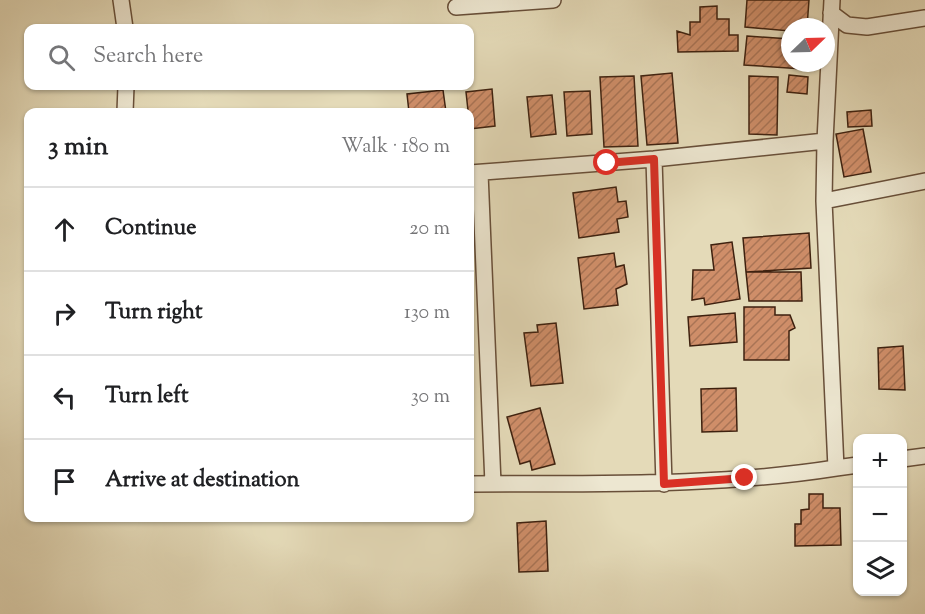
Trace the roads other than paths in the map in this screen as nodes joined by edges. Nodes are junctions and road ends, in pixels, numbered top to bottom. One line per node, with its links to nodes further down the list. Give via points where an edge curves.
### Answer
1 (121, 0): 6 (street)
2 (553, 0): 4 (street)
3 (832, 6): 5 (street, via 847,25 867,27); 9 (street)
4 (456, 7)
5 (925, 18)
6 (124, 24)
7 (126, 90): 8 (street)
8 (125, 108)
9 (825, 141): 10 (street); 13 (street)
10 (654, 159): 11 (street); 20 (street)
11 (475, 173): 19 (street)
12 (925, 181): 13 (street)
13 (824, 201): 17 (street)
14 (925, 456): 15 (street)
15 (907, 458)
16 (853, 466): 17 (street)
17 (836, 468): 20 (street)
18 (474, 484): 19 (street)
19 (493, 484): 20 (street)
20 (664, 484)

